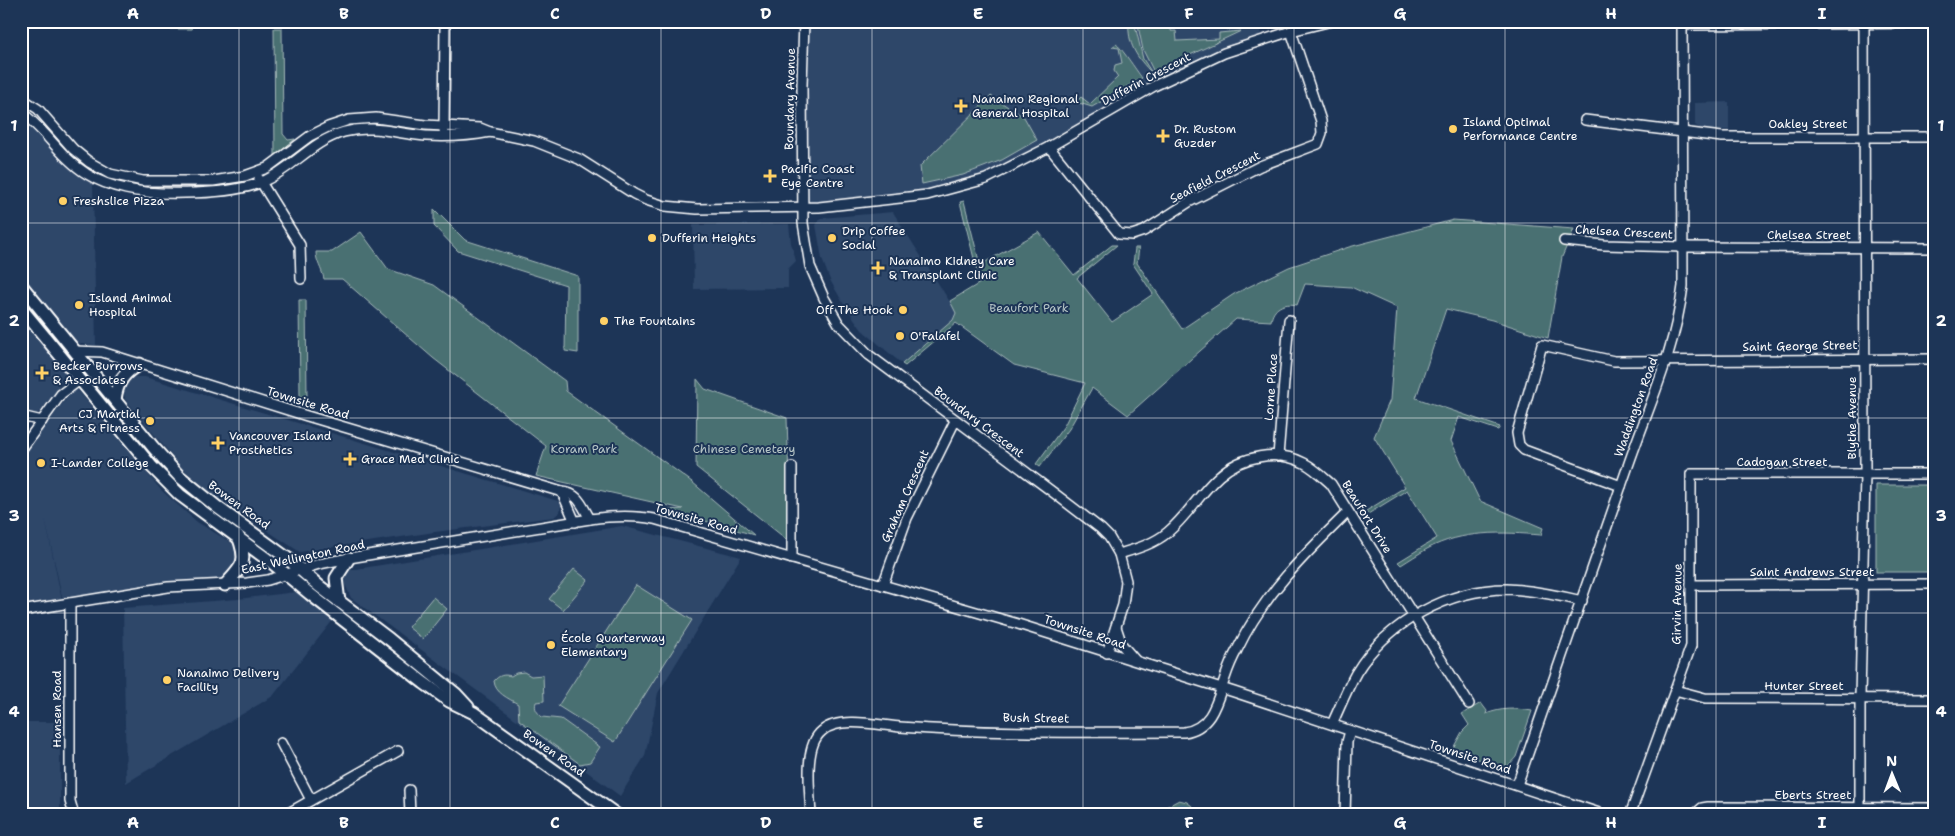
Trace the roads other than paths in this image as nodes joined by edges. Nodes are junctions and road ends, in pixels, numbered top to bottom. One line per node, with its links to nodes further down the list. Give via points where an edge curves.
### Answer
1 (445, 21): 11 (street)
2 (804, 21): 18 (street, Boundary Avenue)
3 (1332, 21): 7 (street, Dufferin Crescent)
4 (1864, 22): 5 (street); 6 (street); 13 (street, Blythe Avenue)
5 (1682, 23): 12 (street, Waddington Road)
6 (1934, 23)
7 (1291, 31): 15 (street, Dufferin Crescent, via 1224,53 1154,86); 15 (street, Seafield Crescent, via 1321,121 1322,133 1318,144 1260,166 1189,202 1144,231 1132,235 1119,234)
8 (21, 98): 16 (street, Dufferin Crescent, via 45,116 78,154 119,177 151,182 213,181)
9 (21, 112): 17 (street, Dufferin Crescent, via 43,130 74,165 113,186 155,192 216,192)
10 (1585, 120): 12 (street, Oakley Street)
11 (444, 131): 16 (street, Dufferin Crescent, via 376,118 349,120 319,131); 17 (street, Dufferin Crescent, via 427,136 382,129 342,133 319,142); 18 (street, Dufferin Crescent, via 490,132 534,141 565,152 634,194 659,204 685,208)
12 (1683, 133): 13 (street, Oakley Street, via 1722,137); 20 (street, Waddington Road)
13 (1864, 137): 14 (street, Oakley Street); 21 (street, Blythe Avenue)
14 (1934, 137)
15 (1050, 147): 18 (street, Dufferin Crescent, via 986,179 950,190 916,197)
16 (256, 173): 17 (street)
17 (262, 182): 23 (street, via 300,245)
18 (802, 207): 36 (street, Boundary Crescent, via 810,266 839,324 869,355)
19 (1564, 241): 20 (street, Chelsea Crescent)
20 (1683, 247): 21 (street, Chelsea Street); 30 (street, Waddington Road, via 1679,318)
21 (1864, 247): 22 (street, Chelsea Street); 28 (street, Blythe Avenue)
22 (1934, 248)
23 (302, 279)
24 (21, 285): 27 (main road, Bowen Road)
25 (21, 307): 27 (main road, via 42,322 60,346); 32 (main road, Bowen Road)
26 (1289, 320): 39 (street, Lorne Place)
27 (75, 351): 31 (street, Townsite Road, via 96,351); 33 (main road, Bowen Road)
28 (1864, 358): 29 (street, Saint George Street); 30 (street, Saint George Street); 42 (street, Blythe Avenue)
29 (1934, 359)
30 (1667, 360): 44 (street, Waddington Road); 44 (street, Saint George Street, via 1614,361 1542,345 1517,433 1519,445 1524,450)
31 (140, 364): 33 (main road, via 122,377 116,388); 45 (street, Townsite Road)
32 (80, 380): 35 (street, via 61,394); 37 (main road, via 86,379 93,384 116,411); 49 (main road, Bowen Road, via 166,482 196,508)
33 (115, 400): 37 (main road, Bowen Road)
34 (21, 416): 35 (street)
35 (42, 421): 38 (street)
36 (956, 421): 50 (street, Boundary Crescent, via 1101,529); 59 (street, Graham Crescent, via 907,518)
37 (134, 424): 53 (main road, Bowen Road, via 187,482)
38 (21, 450)
39 (1278, 456): 46 (street, Beaufort Drive, via 1304,463 1317,471 1331,484); 50 (street, Beaufort Drive, via 1254,458 1230,467 1168,532 1147,545)
40 (792, 467): 52 (street)
41 (1691, 474): 42 (street, Cadogan Street); 55 (street, Girvin Avenue)
42 (1865, 474): 43 (street, Cadogan Street); 56 (street, Blythe Avenue)
43 (1934, 474)
44 (1621, 486): 60 (street, Waddington Road)
45 (562, 492): 47 (street, Townsite Road, via 570,492 577,498); 48 (street)
46 (1348, 512): 64 (street, Beaufort Drive); 68 (street, Bush Street, via 1270,595 1244,634)
47 (590, 519): 48 (street, East Wellington Road); 52 (street, Townsite Road, via 635,515)
48 (575, 522): 51 (street, East Wellington Road)
49 (238, 536): 54 (main road, Bowen Road); 58 (main road, via 244,553 243,564)
50 (1119, 554): 65 (street, Boundary Crescent, via 1126,581)
51 (349, 558): 53 (street, East Wellington Road); 61 (main road, via 336,578)
52 (792, 559): 59 (street, Townsite Road)
53 (301, 570): 54 (street, East Wellington Road); 61 (main road, Bowen Road)
54 (286, 574): 58 (street, East Wellington Road, via 268,580); 73 (main road, Bowen Road, via 424,683 449,701)
55 (1691, 584): 56 (street, Saint Andrews Street); 69 (street, Girvin Avenue, via 1691,646)
56 (1862, 584): 57 (street, Saint Andrews Street); 70 (street, Blythe Avenue)
57 (1934, 584)
58 (225, 585): 62 (street, East Wellington Road, via 168,587)
59 (883, 585): 66 (street, Townsite Road)
60 (1582, 601): 64 (street, via 1543,592 1504,589 1464,595); 78 (street, Waddington Road)
61 (339, 602): 73 (main road, Bowen Road, via 456,694)
62 (70, 603): 63 (street, East Wellington Road); 83 (street, Hansen Road, via 70,801)
63 (21, 611)
64 (1414, 616): 72 (street, Beaufort Drive); 74 (street, via 1379,644 1356,672)
65 (1116, 627): 66 (street, Boundary Crescent); 67 (street, via 1122,645)
66 (1107, 653): 67 (street, Townsite Road)
67 (1137, 662): 68 (street, Townsite Road)
68 (1222, 688): 74 (street, Townsite Road); 87 (street, Bush Street, via 1211,716 1197,728 1184,732 947,730 847,723 827,727 818,734 812,746)
69 (1675, 690): 70 (street, Hunter Street, via 1705,698); 90 (street, Girvin Avenue)
70 (1860, 698): 71 (street, Hunter Street); 82 (street, Blythe Avenue)
71 (1934, 699)
72 (1469, 704)
73 (474, 713): 86 (main road, Bowen Road)
74 (1332, 724): 75 (street, Townsite Road)
75 (1350, 730): 78 (street, Townsite Road); 88 (street)
76 (281, 743): 80 (street)
77 (398, 751): 80 (street)
78 (1516, 785): 89 (street, Townsite Road)
79 (409, 790): 85 (street)
80 (311, 800): 84 (street)
81 (1934, 808): 82 (street, Eberts Street)
82 (1860, 812): 91 (street, Eberts Street, via 1708,807)
83 (74, 815)
84 (285, 815)
85 (410, 815)
86 (617, 815)
87 (811, 815)
88 (1345, 815)
89 (1605, 815)
90 (1630, 815)
91 (1694, 815)

